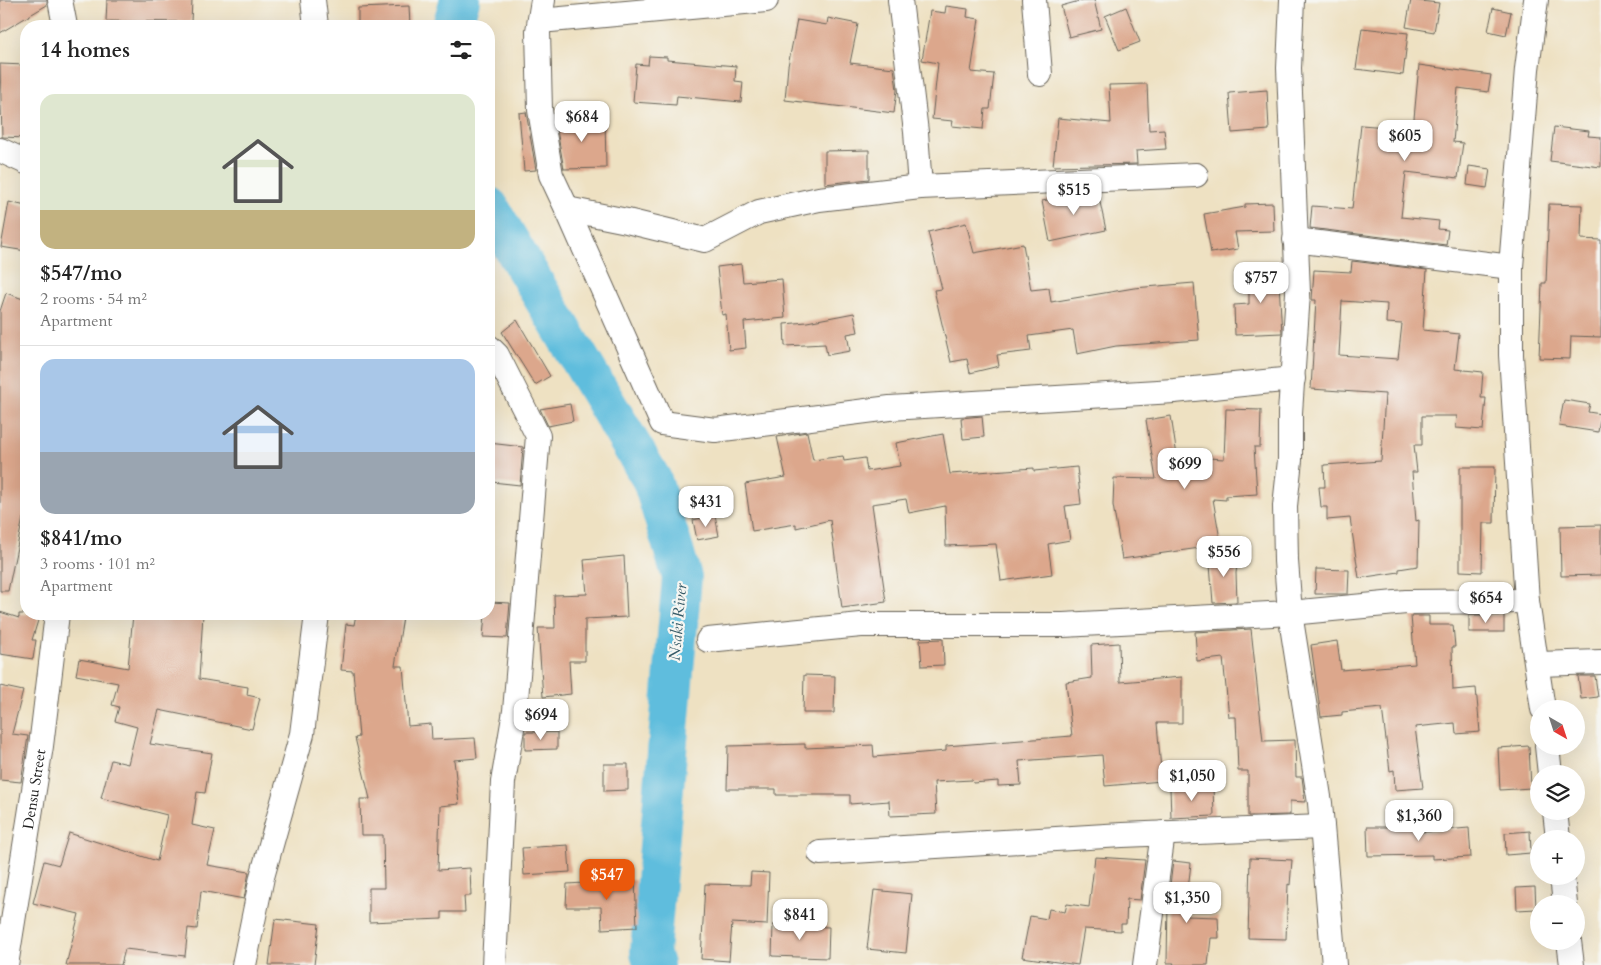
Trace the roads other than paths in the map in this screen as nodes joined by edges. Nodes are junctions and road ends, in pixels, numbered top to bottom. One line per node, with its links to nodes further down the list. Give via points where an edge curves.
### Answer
1 (60, 0): 9 (street)
2 (313, 0): 10 (street)
3 (766, 0): 8 (street)
4 (900, 0): 15 (street)
5 (1034, 0): 11 (street)
6 (1292, 0): 17 (street, via 1289,68)
7 (1536, 0): 18 (street, via 1527,69)
8 (542, 10): 16 (street, via 538,30 540,110 550,175)
9 (63, 20)
10 (315, 20)
11 (1040, 74)
12 (0, 150): 13 (street)
13 (20, 159)
14 (1196, 175): 15 (street)
15 (920, 188): 16 (street, via 819,199 759,212 705,240)
16 (567, 209): 20 (street, via 662,423 715,430 890,408 1174,391)
17 (1295, 240): 18 (street); 20 (street, via 1298,293)
18 (1511, 266): 21 (street, via 1511,355)
19 (495, 353): 35 (street, via 538,436 515,711 504,782)
20 (1293, 379): 22 (street, via 1285,506)
21 (1527, 601): 22 (street, via 1406,602); 27 (street)
22 (1290, 613): 25 (street, via 1063,625 861,625); 29 (street)
23 (56, 620): 33 (street, Densu Street, via 42,746)
24 (316, 620): 34 (street, via 302,734 262,877)
25 (708, 640)
26 (1601, 662): 27 (street)
27 (1538, 664): 28 (street)
28 (1542, 700)
29 (1322, 826): 30 (street); 37 (street)
30 (1163, 833): 31 (street); 36 (street)
31 (820, 853)
32 (1570, 950): 38 (street)
33 (6, 965)
34 (244, 965)
35 (494, 965)
36 (1146, 965)
37 (1334, 965)
38 (1572, 965)

